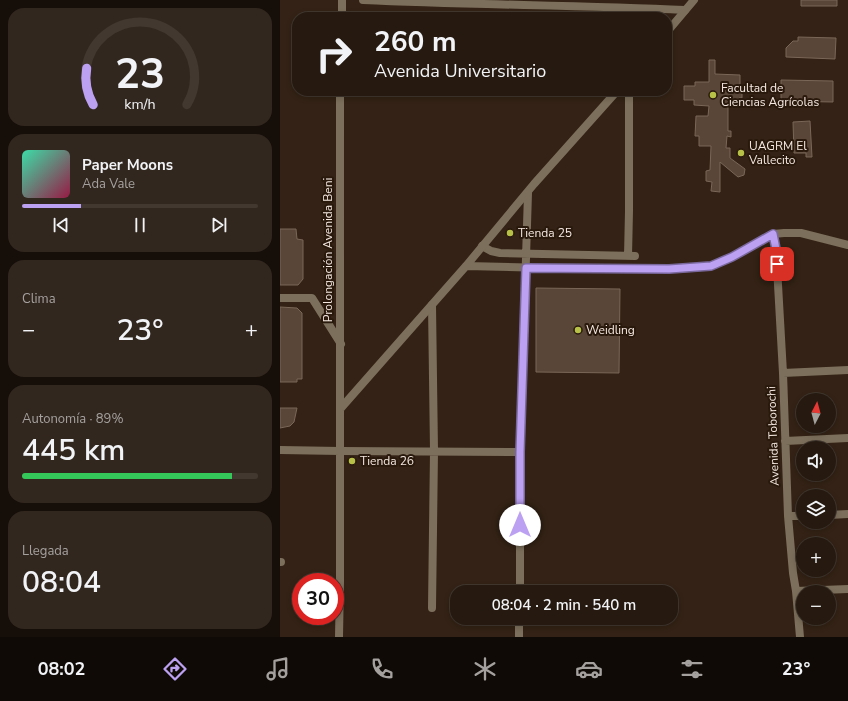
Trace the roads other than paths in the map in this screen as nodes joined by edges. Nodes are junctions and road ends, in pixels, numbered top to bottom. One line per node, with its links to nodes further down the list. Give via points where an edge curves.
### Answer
1 (342, 0): 6 (street)
2 (363, 0): 4 (street)
3 (694, 0): 5 (street)
4 (454, 2): 5 (street)
5 (685, 10): 7 (street)
6 (342, 12)
7 (672, 26)
8 (340, 96): 20 (street, Prolongación Avenida Beni)
9 (613, 96): 11 (street)
10 (628, 96): 15 (street, via 632,256)
11 (528, 193): 14 (street); 15 (street)
12 (773, 234): 13 (street, via 801,233); 17 (street, via 711,266 669,269); 22 (street, Avenida Toborochi)
13 (848, 245)
14 (482, 246): 15 (street, via 500,253); 16 (street)
15 (526, 255): 17 (street)
16 (466, 266): 17 (street); 19 (street)
17 (526, 268): 29 (street)
18 (280, 298): 20 (street, via 312,298)
19 (432, 305): 23 (street); 28 (street)
20 (341, 344): 23 (street, Prolongación Avenida Beni)
21 (848, 370): 22 (street)
22 (783, 372): 25 (street, Avenida Toborochi)
23 (341, 408): 27 (street, Prolongación Avenida Beni)
24 (848, 438): 25 (street)
25 (785, 441): 32 (street, Avenida Toborochi)
26 (280, 450): 27 (street)
27 (340, 451): 28 (street); 41 (street)
28 (434, 451): 29 (street); 38 (street)
29 (520, 452): 34 (street)
30 (848, 514): 31 (street)
31 (836, 515)
32 (788, 516): 33 (street); 37 (street, Avenida Toborochi)
33 (796, 516)
34 (520, 585)
35 (836, 589): 36 (street)
36 (848, 589)
37 (796, 591)
38 (432, 608)
39 (519, 625): 42 (street)
40 (799, 625): 43 (street, Avenida Toborochi)
41 (339, 637)
42 (519, 637)
43 (800, 637)

